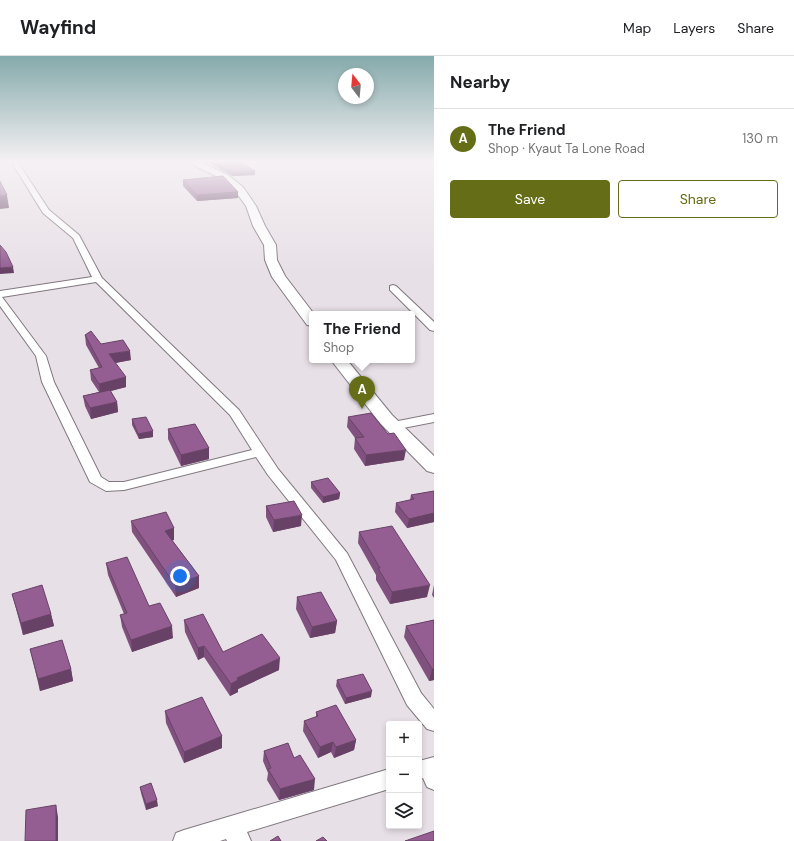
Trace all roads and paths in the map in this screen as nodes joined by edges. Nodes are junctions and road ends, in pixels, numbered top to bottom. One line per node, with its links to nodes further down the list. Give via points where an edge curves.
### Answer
1 (37, 198): 3 (street, via 46,211 76,237)
2 (245, 198): 7 (main road, via 270,245 271,260 279,277)
3 (98, 279): 5 (street); 12 (street, via 235,413)
4 (393, 288): 8 (street)
5 (0, 294)
6 (0, 299): 12 (street, via 41,356 48,382 95,479 106,487 124,486)
7 (309, 318)
8 (434, 328)
9 (341, 363): 11 (main road)
10 (434, 418): 11 (street)
11 (393, 426): 13 (main road)
12 (259, 452): 14 (street, via 342,557 414,699)
13 (434, 467)
14 (434, 723)
15 (386, 780): 16 (street)
16 (236, 834): 17 (street)
17 (184, 841)

